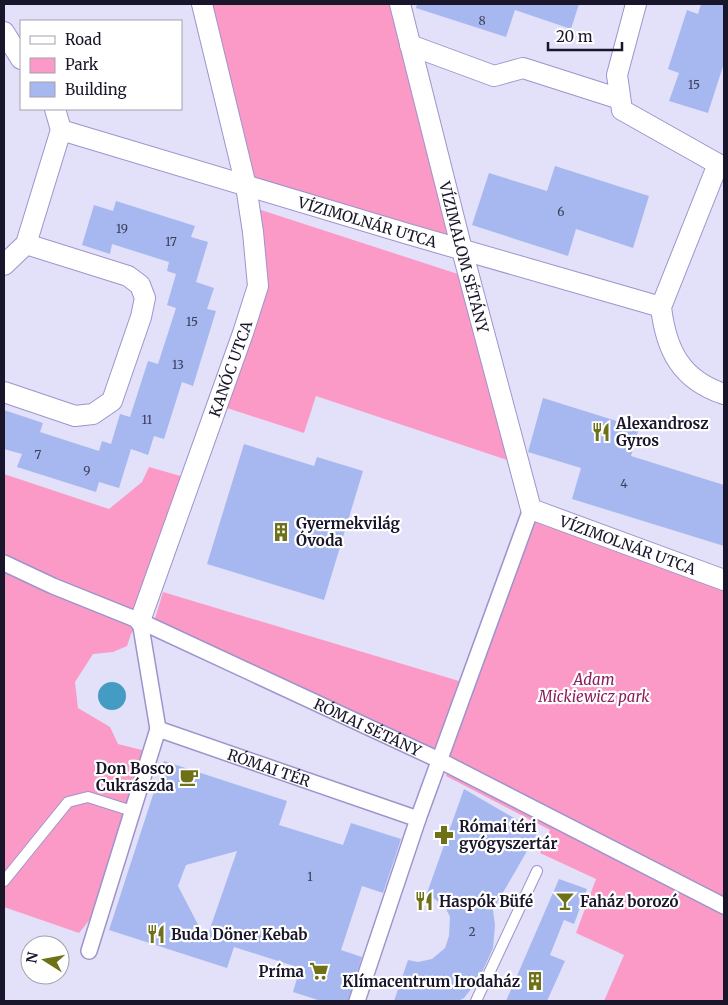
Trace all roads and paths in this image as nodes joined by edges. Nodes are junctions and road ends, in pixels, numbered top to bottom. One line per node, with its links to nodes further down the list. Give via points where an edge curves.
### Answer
1 (202, 4): 9 (street, KANÓC UTCA)
2 (400, 4): 4 (street, VÍZIMALOM SÉTÁNY)
3 (636, 4): 5 (street, via 617,75)
4 (410, 45): 5 (street, via 494,76 523,68); 11 (street, VÍZIMALOM SÉTÁNY)
5 (620, 99): 8 (street, via 622,110)
6 (55, 110): 7 (street)
7 (61, 130): 9 (street, VÍZIMOLNÁR UTCA); 10 (street)
8 (721, 159): 13 (street)
9 (246, 186): 11 (street, VÍZIMOLNÁR UTCA); 19 (street, KANÓC UTCA, via 258,286)
10 (26, 244): 12 (street); 14 (street, via 128,276 140,285 145,298 112,401 93,414 75,416)
11 (462, 250): 13 (street, VÍZIMOLNÁR UTCA); 16 (street, VÍZIMALOM SÉTÁNY)
12 (4, 265)
13 (661, 307): 15 (street, via 664,332 673,354 690,377)
14 (4, 392)
15 (724, 394)
16 (531, 510): 18 (street, VÍZIMOLNÁR UTCA); 21 (street)
17 (4, 563): 19 (street, RÓMAI SÉTÁNY)
18 (724, 580)
19 (140, 622): 20 (street, KANÓC UTCA); 21 (street, RÓMAI SÉTÁNY)
20 (158, 729): 22 (street); 23 (street, RÓMAI TÉR)
21 (440, 760): 23 (street); 26 (street, RÓMAI SÉTÁNY)
22 (132, 811): 25 (lane, via 88,797 68,802); 27 (street)
23 (418, 819): 28 (street)
24 (537, 871): 29 (lane)
25 (4, 881)
26 (724, 906)
27 (88, 951)
28 (357, 1001)
29 (476, 1001)

